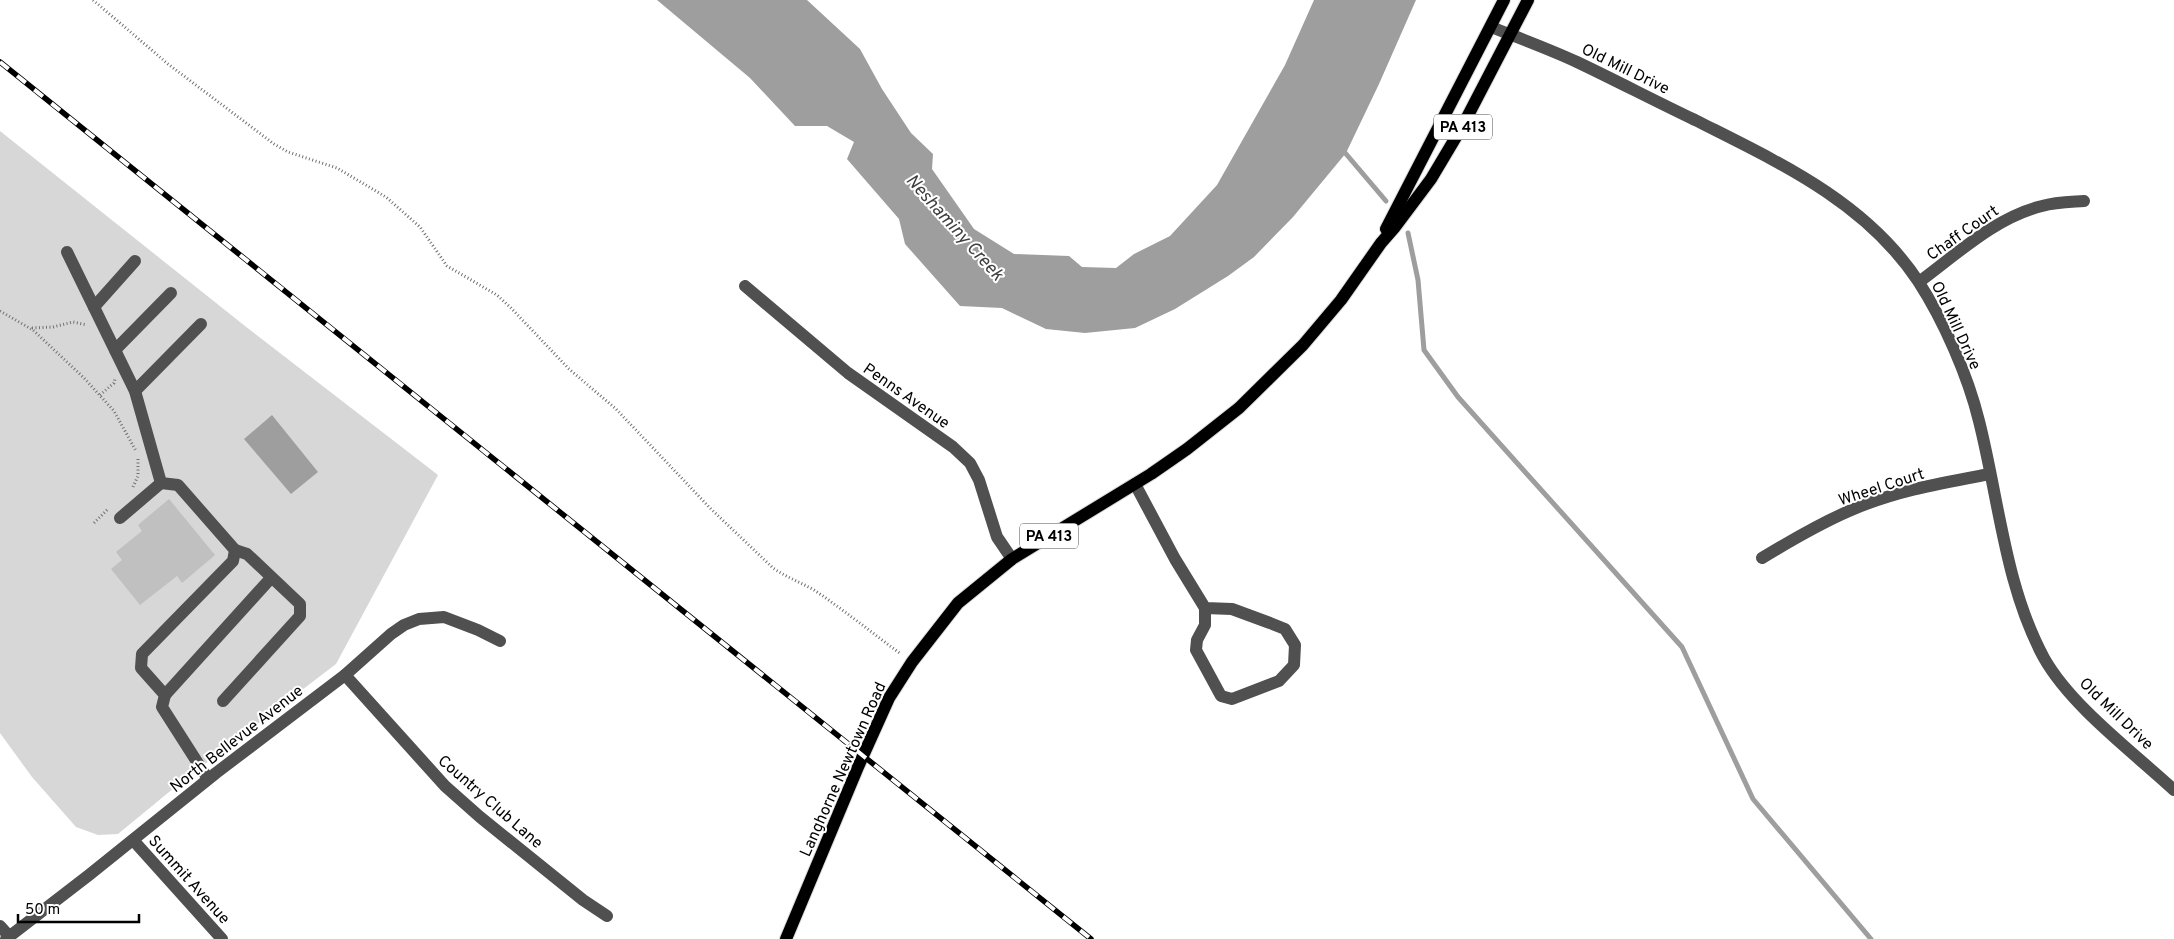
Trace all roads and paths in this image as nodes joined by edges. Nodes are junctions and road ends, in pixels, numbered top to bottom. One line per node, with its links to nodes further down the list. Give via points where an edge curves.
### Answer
1 (93, 0): 35 (path, via 168,64 274,144 337,168 386,197 420,227 447,266 497,295 570,370 616,409 711,509 773,568 860,621)
2 (1504, 0): 4 (main road, Langhorne Newtown Road / PA 413)
3 (1528, 0): 5 (main road, Langhorne Newtown Road / PA 413)
4 (1491, 27): 5 (street, Old Mill Drive); 7 (main road, Langhorne Newtown Road / PA 413)
5 (1511, 35): 7 (main road, Langhorne Newtown Road / PA 413, via 1431,179); 10 (street, Old Mill Drive, via 1592,70 1778,162 1825,190 1864,219)
6 (2084, 201): 10 (street, Chaff Court, via 2042,206 2020,213 1998,224)
7 (1381, 243): 24 (main road, Langhorne Newtown Road / PA 413, via 1347,292 1303,345 1239,408)
8 (67, 252): 13 (street)
9 (135, 261): 13 (street)
10 (1918, 282): 22 (street, Old Mill Drive, via 1943,326 1963,372 1979,420)
11 (745, 286): 31 (street, Penns Avenue, via 848,373 953,447 970,463 979,480 997,537)
12 (171, 293): 18 (street)
13 (94, 308): 18 (street)
14 (0, 311): 16 (path)
15 (201, 324): 20 (street)
16 (29, 328): 17 (path, via 53,328 73,322); 21 (path, via 69,362)
17 (89, 328)
18 (115, 350): 20 (street)
19 (115, 377): 21 (path, via 114,383)
20 (135, 391): 23 (street)
21 (100, 395): 25 (path, via 122,424 137,454 138,476)
22 (1990, 474): 30 (street, Wheel Court, via 1913,489 1850,510); 40 (street, Old Mill Drive, via 2023,612 2046,661 2078,703)
23 (161, 482): 27 (street); 29 (street, via 178,485)
24 (1135, 484): 31 (main road, Langhorne Newtown Road / PA 413); 33 (street)
25 (129, 490)
26 (114, 504): 28 (path)
27 (120, 518)
28 (94, 522)
29 (235, 550): 32 (street, via 247,554); 37 (street, via 233,561 142,654 142,668)
30 (1762, 558)
31 (1012, 559): 35 (main road, Langhorne Newtown Road / PA 413, via 962,599)
32 (271, 578): 37 (street); 38 (street, via 300,604 300,616)
33 (1205, 608): 33 (street, via 1205,625 1196,650 1222,696 1232,699 1255,692 1279,681 1294,665 1295,645 1285,629 1232,609)
34 (500, 641): 36 (street, North Bellevue Avenue, via 452,619 419,619 391,634)
35 (912, 662): 46 (main road, Langhorne Newtown Road / PA 413, via 889,698 868,743)
36 (345, 675): 39 (street, North Bellevue Avenue); 42 (street, Country Club Lane, via 446,786 553,876)
37 (165, 695): 39 (street, via 162,707)
38 (223, 701)
39 (208, 779): 41 (street, North Bellevue Avenue)
40 (2174, 790)
41 (133, 840): 44 (street, North Bellevue Avenue); 45 (street, Summit Avenue)
42 (607, 916)
43 (0, 926): 44 (street)
44 (7, 938)
45 (222, 939)
46 (786, 939)

